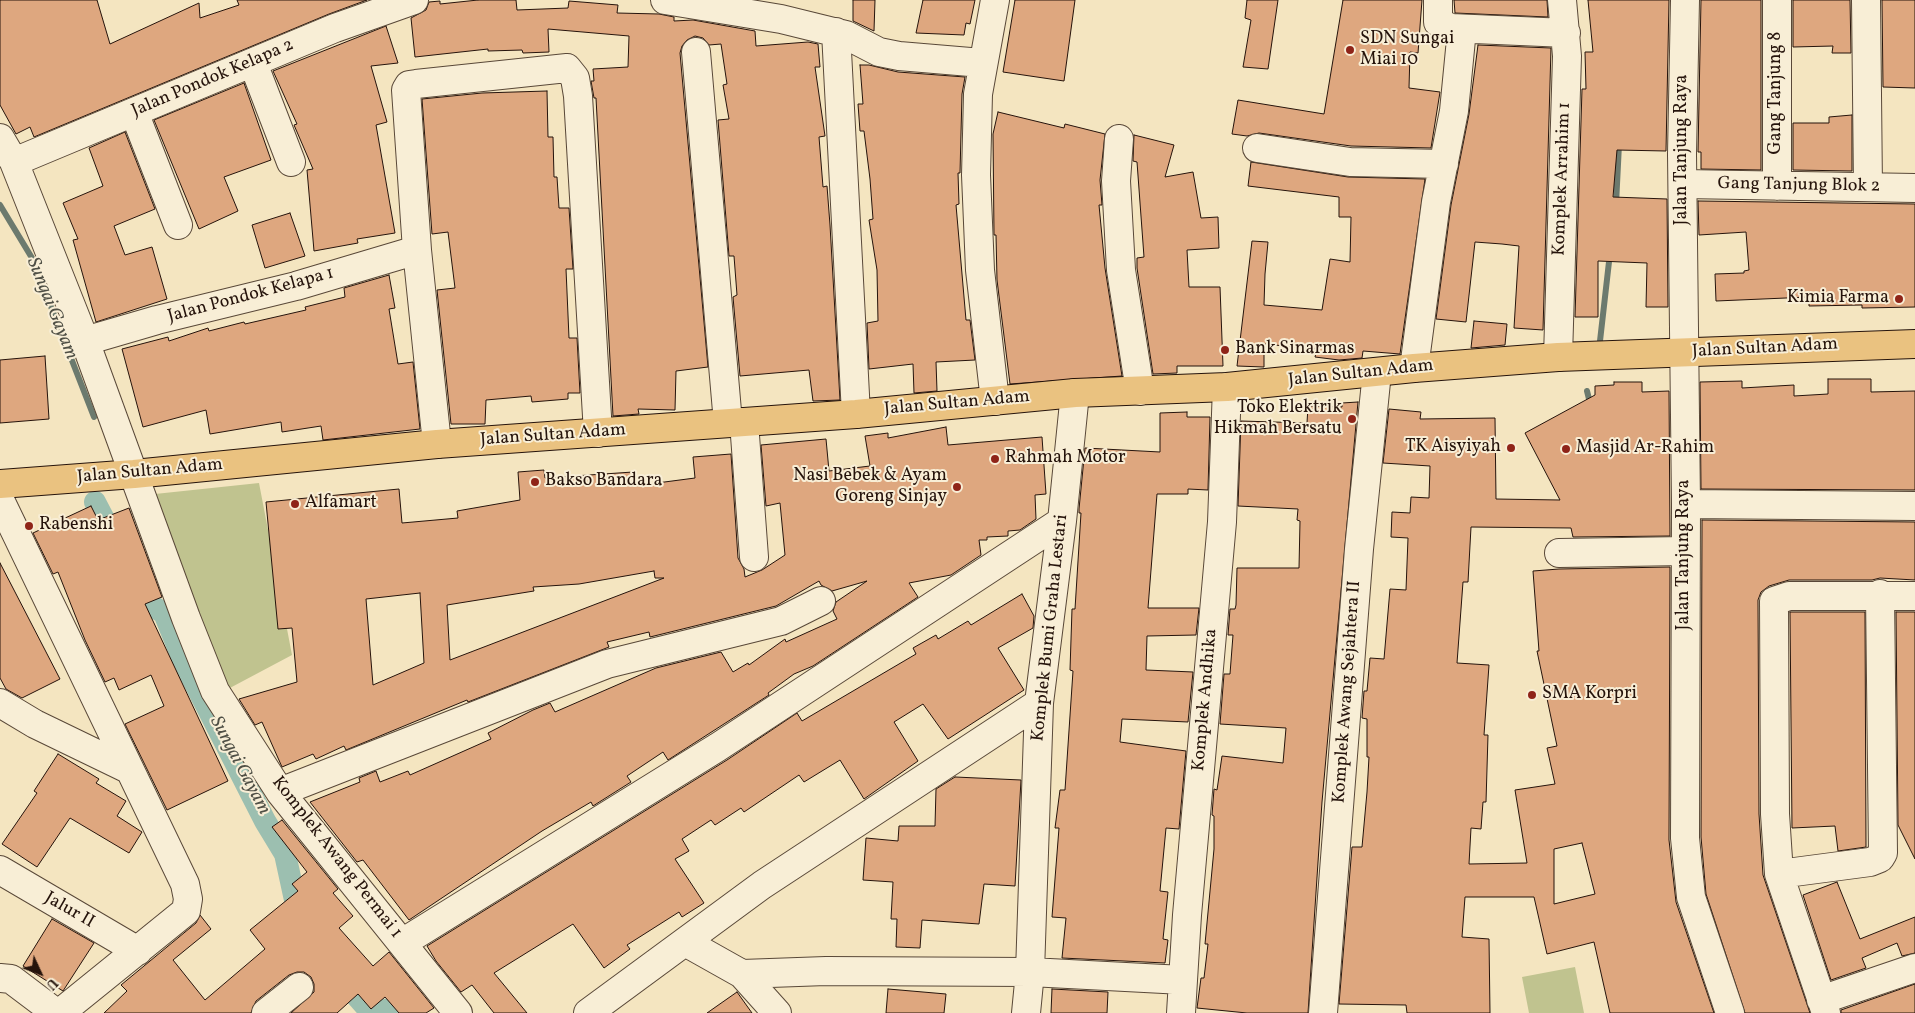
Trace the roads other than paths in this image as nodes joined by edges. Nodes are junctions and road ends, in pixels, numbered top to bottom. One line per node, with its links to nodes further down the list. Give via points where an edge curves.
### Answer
1 (414, 0): 13 (street, Jalan Pondok Kelapa 2, via 335,28)
2 (665, 0): 10 (street, via 781,19)
3 (995, 0): 14 (street)
4 (1438, 0): 9 (street, via 1438,22)
5 (1562, 0): 11 (street, Komplek Arrahim 1)
6 (1684, 0): 22 (street, Jalan Tanjung Raya)
7 (1777, 0): 23 (street, Gang Tanjung 8)
8 (1866, 0): 24 (street)
9 (1462, 30): 11 (street); 21 (street, via 1454,111)
10 (836, 32): 14 (street, via 879,52); 38 (street)
11 (1566, 33): 31 (street, Komplek Arrahim 1)
12 (696, 52): 39 (street)
13 (253, 63): 15 (street, Jalan Pondok Kelapa 2); 20 (street)
14 (982, 63): 37 (street, via 976,175 980,270)
15 (134, 112): 19 (street, Jalan Pondok Kelapa 2); 26 (street)
16 (0, 138): 19 (street, Komplek Awang Permai 1)
17 (1119, 139): 35 (street, via 1116,181 1121,270)
18 (1257, 148): 21 (street, via 1350,162)
19 (14, 162): 28 (street, Komplek Awang Permai 1)
20 (291, 162)
21 (1444, 164): 32 (street, via 1433,221)
22 (1684, 184): 23 (street, Gang Tanjung Blok 2); 30 (street, Jalan Tanjung Raya)
23 (1777, 186): 24 (street, Gang Tanjung Blok 2)
24 (1868, 188): 25 (street, Gang Tanjung Blok 2)
25 (1915, 188)
26 (178, 225)
27 (417, 250): 28 (street, Jalan Pondok Kelapa 1, via 296,286); 40 (street, via 406,90 409,85 567,68 575,78 578,96); 41 (street)
28 (86, 341): 42 (street, Komplek Awang Permai 1)
29 (1915, 344): 30 (main road, Jalan Sultan Adam)
30 (1683, 353): 31 (main road, Jalan Sultan Adam); 45 (street, Jalan Tanjung Raya)
31 (1558, 357): 32 (main road, Jalan Sultan Adam)
32 (1414, 368): 33 (main road, Jalan Sultan Adam)
33 (1377, 372): 34 (main road, Jalan Sultan Adam); 78 (street, Komplek Awang Sejahtera II, via 1359,549)
34 (1228, 387): 35 (main road, Jalan Sultan Adam); 67 (street, Komplek Andhika, via 1222,522)
35 (1140, 391): 36 (main road, Jalan Sultan Adam)
36 (1075, 393): 37 (main road, Jalan Sultan Adam); 47 (street, Komplek Bumi Graha Lestari)
37 (995, 401): 38 (main road, Jalan Sultan Adam)
38 (856, 414): 39 (main road, Jalan Sultan Adam)
39 (736, 423): 40 (main road, Jalan Sultan Adam); 50 (street)
40 (598, 433): 41 (main road, Jalan Sultan Adam)
41 (437, 444): 42 (main road, Jalan Sultan Adam)
42 (134, 474): 43 (main road, Jalan Sultan Adam); 57 (street, Komplek Awang Permai 1, via 215,691)
43 (0, 484)
44 (0, 500): 56 (street)
45 (1686, 504): 46 (street); 48 (street, Jalan Tanjung Raya)
46 (1915, 506)
47 (1062, 522): 55 (street, Komplek Bumi Graha Lestari); 61 (street, via 718,747)
48 (1685, 551): 49 (street); 79 (street, Jalan Tanjung Raya, via 1684,838 1687,870 1691,897)
49 (1559, 553)
50 (754, 557)
51 (1880, 594): 52 (street); 59 (street, via 1883,853 1870,862); 59 (street, via 1789,596 1774,601 1775,805)
52 (1915, 596)
53 (821, 601): 57 (street, via 781,621 607,664)
54 (0, 703): 56 (street, via 35,724)
55 (1039, 703): 60 (street, via 762,885); 64 (street, Komplek Bumi Graha Lestari)
56 (128, 769): 62 (street, via 185,884 188,899 186,911)
57 (280, 792): 61 (street, Komplek Awang Permai 1)
58 (0, 870): 62 (street, Jalur II)
59 (1779, 874): 69 (street)
60 (686, 942): 65 (street); 74 (street)
61 (402, 943): 73 (street, Komplek Awang Permai 1)
62 (138, 951): 71 (street)
63 (1915, 968): 69 (street)
64 (1030, 972): 65 (street); 67 (street); 76 (street, Komplek Bumi Graha Lestari)
65 (742, 974): 75 (street)
66 (0, 978): 70 (street, via 11,979)
67 (1183, 980): 77 (street, Komplek Andhika)
68 (299, 987): 72 (street)
69 (1823, 1006)
70 (56, 1013)
71 (60, 1013)
72 (266, 1013)
73 (458, 1013)
74 (588, 1013)
75 (777, 1013)
76 (1026, 1013)
77 (1181, 1013)
78 (1323, 1013)
79 (1730, 1013)

